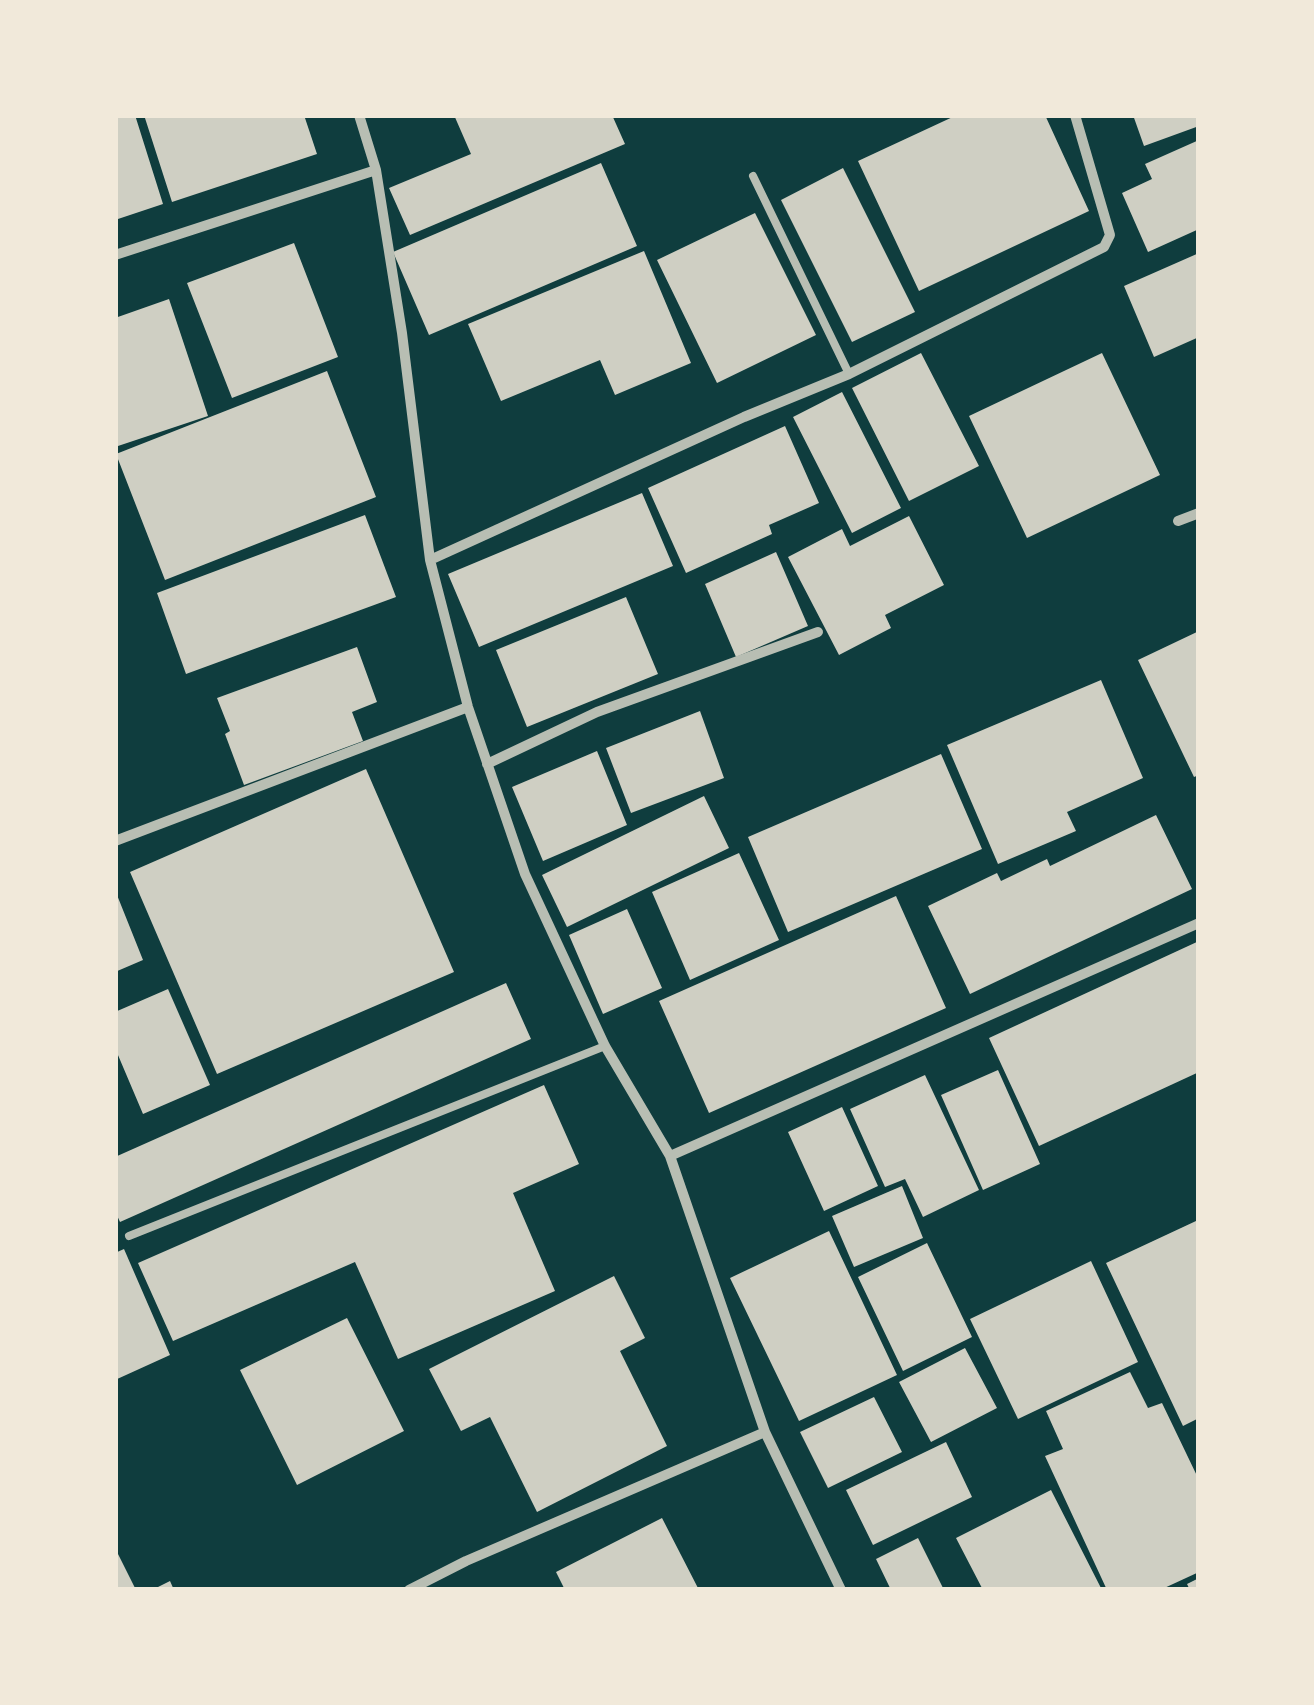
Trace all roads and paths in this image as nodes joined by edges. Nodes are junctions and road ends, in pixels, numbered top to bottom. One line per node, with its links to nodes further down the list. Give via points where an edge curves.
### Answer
1 (358, 115): 3 (street)
2 (1076, 115): 6 (street, via 1110,235 1104,247)
3 (376, 170): 5 (street); 9 (street)
4 (753, 176): 6 (lane)
5 (115, 254)
6 (849, 374): 9 (street)
7 (1199, 513): 8 (street)
8 (1178, 521)
9 (430, 560): 11 (street)
10 (818, 632): 12 (street, via 596,712)
11 (468, 707): 12 (street); 13 (street)
12 (487, 764): 15 (street, via 524,874)
13 (115, 842)
14 (1199, 923): 16 (street)
15 (605, 1046): 16 (street); 17 (lane)
16 (670, 1156): 18 (street)
17 (129, 1236)
18 (764, 1432): 19 (street); 20 (street)
19 (409, 1590)
20 (841, 1590)

